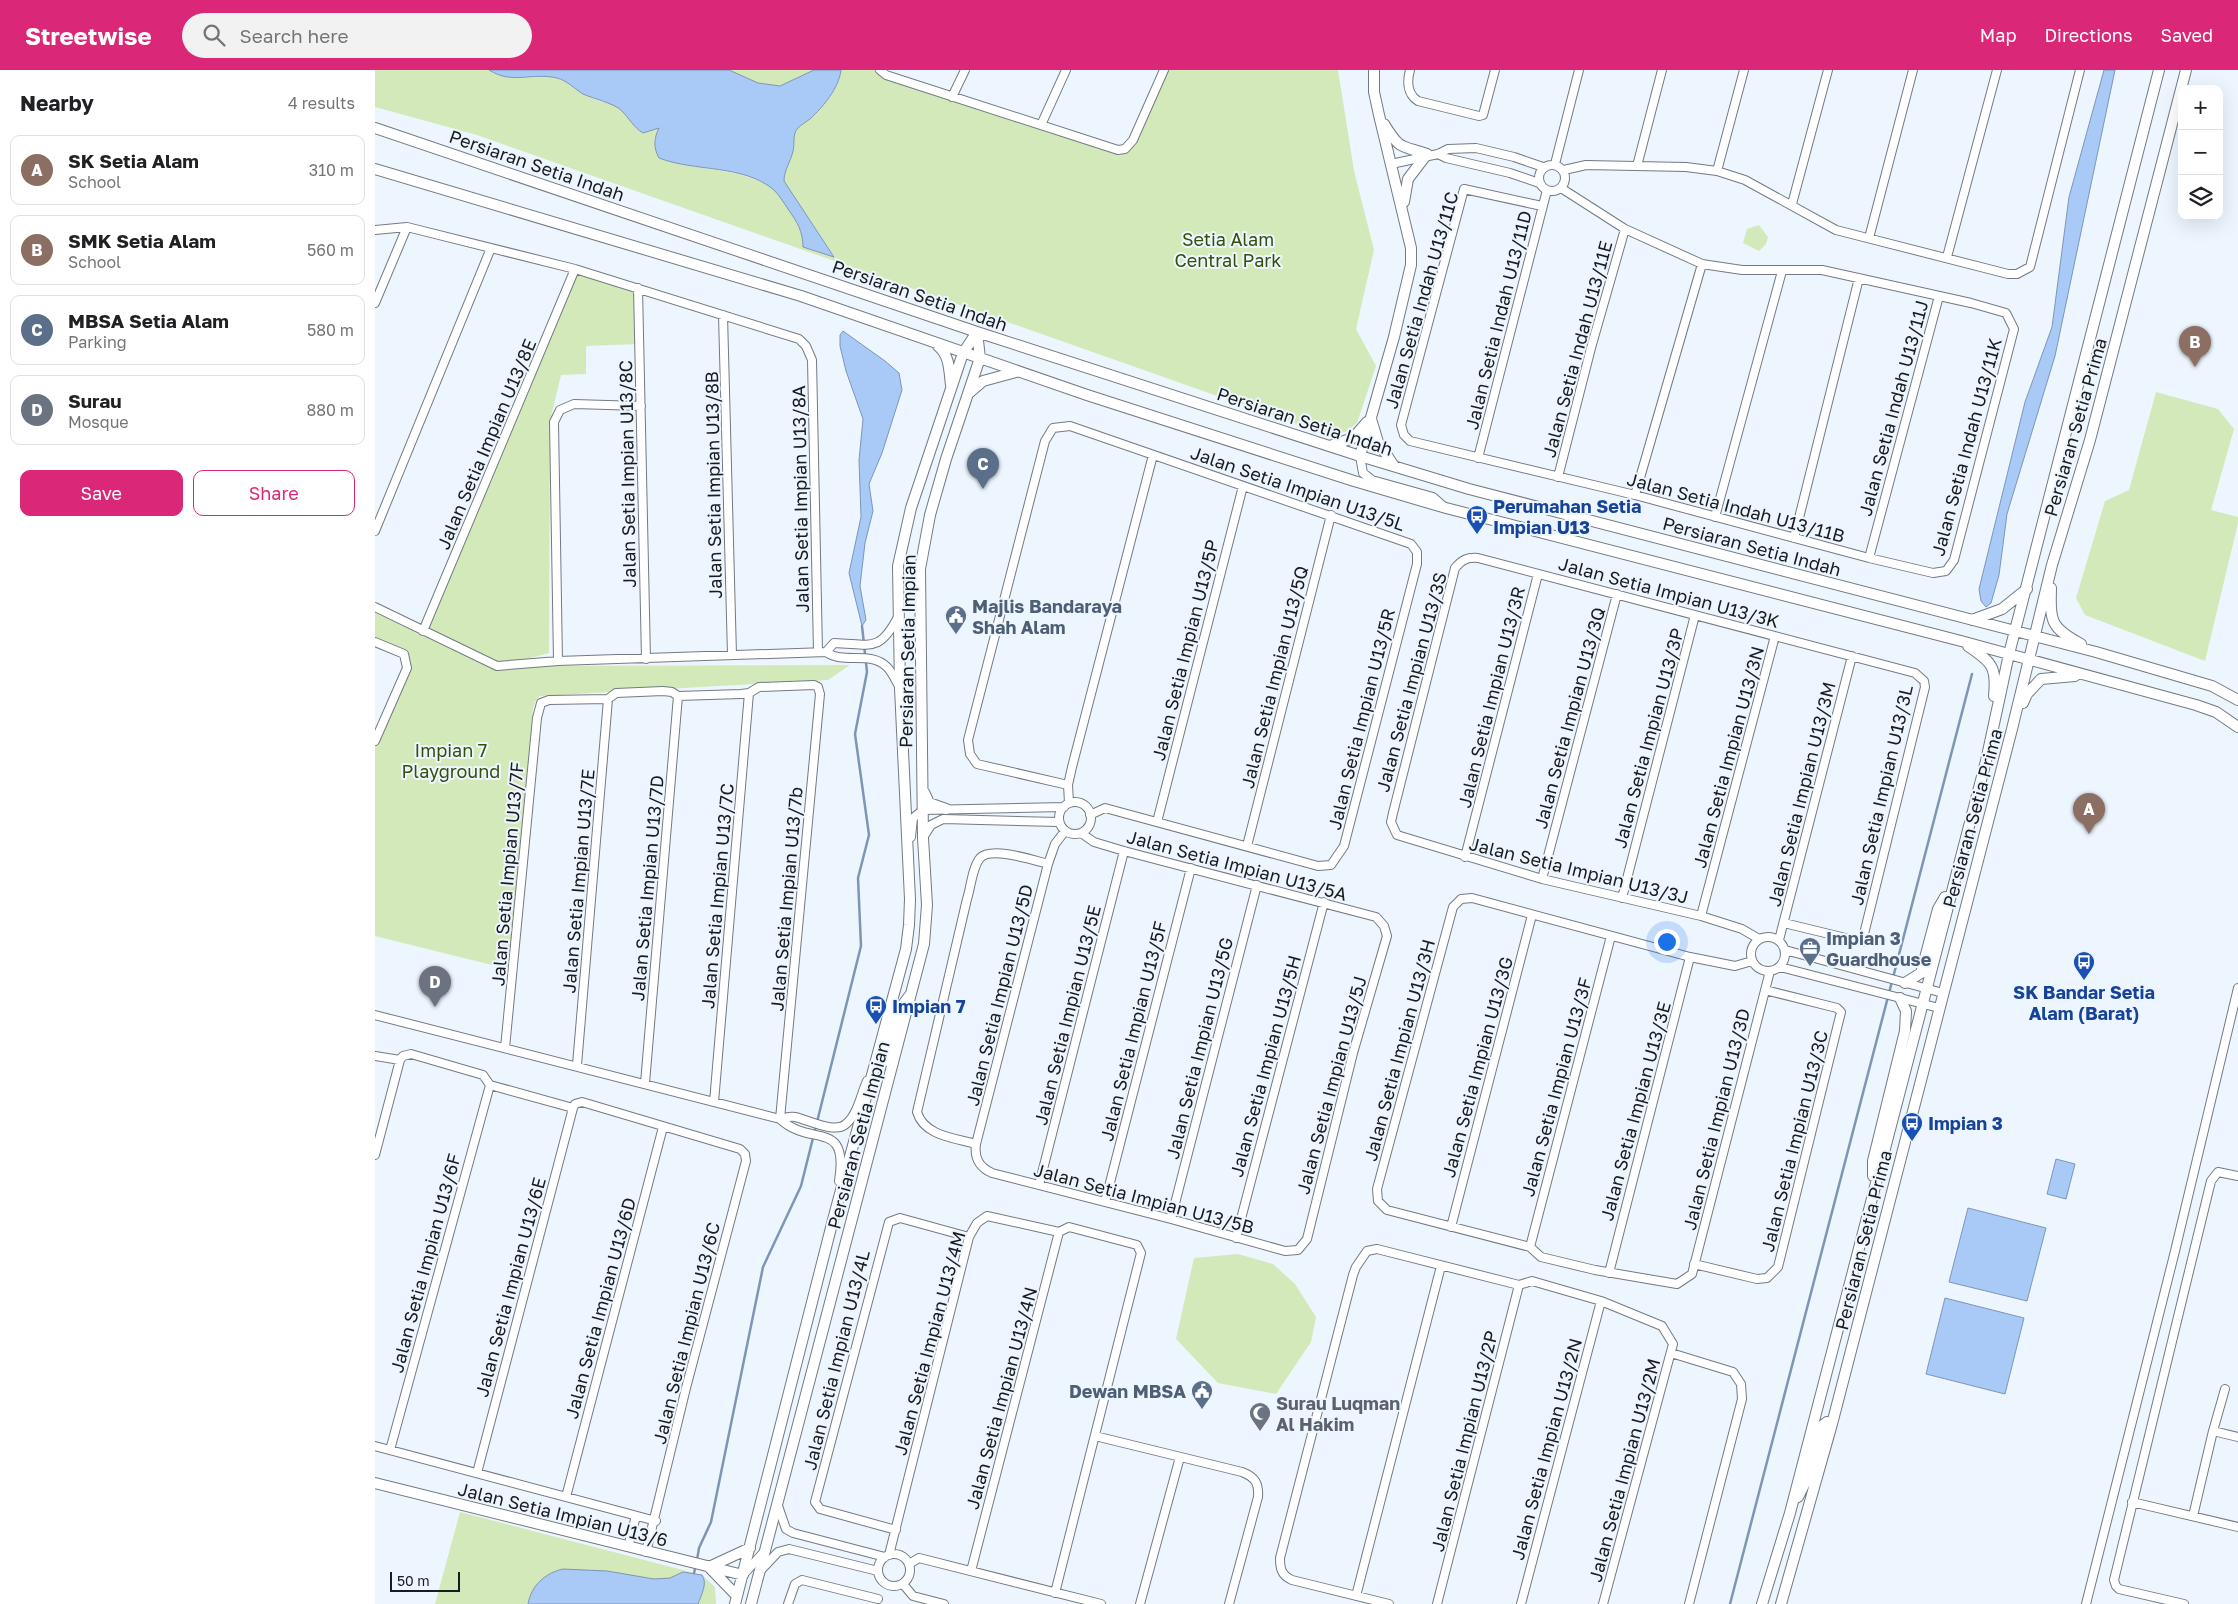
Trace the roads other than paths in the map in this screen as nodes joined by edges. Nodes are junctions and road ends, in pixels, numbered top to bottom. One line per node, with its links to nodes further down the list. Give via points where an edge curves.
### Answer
1 (880, 70): 17 (street, via 886,76)
2 (965, 70): 17 (street)
3 (1066, 70): 19 (street)
4 (1164, 70): 19 (street, via 1129,146 1118,150)
5 (1374, 70): 18 (street)
6 (1410, 70): 7 (street, via 1408,85 1413,97 1479,116 1483,115)
7 (1495, 70)
8 (1579, 70): 23 (street)
9 (1662, 70): 24 (street)
10 (1744, 70): 28 (street)
11 (1828, 70): 32 (street)
12 (1913, 70): 38 (street)
13 (1997, 70): 40 (street)
14 (2080, 70): 40 (street, via 2030,267 2017,274 2008,274)
15 (2159, 70): 78 (street, Persiaran Setia Prima)
16 (2187, 70): 75 (street, Persiaran Setia Prima, via 2103,392)
17 (952, 97): 19 (street)
18 (1379, 115): 21 (street, via 1396,142 1405,148); 22 (street)
19 (1041, 125)
20 (375, 128): 49 (street, Persiaran Setia Indah)
21 (1433, 154): 22 (street); 25 (street, via 1448,149 1476,148); 29 (street); 34 (street, via 1408,179)
22 (1391, 164): 34 (street)
23 (1555, 164): 25 (street); 27 (street)
24 (1637, 166): 27 (street, via 1586,165); 28 (street)
25 (1543, 167): 29 (street)
26 (375, 169): 50 (street, via 801,296)
27 (1563, 170): 30 (street, via 1565,178)
28 (1717, 171): 32 (street, via 1745,180)
29 (1539, 182): 31 (street)
30 (1561, 188): 31 (street); 36 (street)
31 (1547, 190): 33 (street, Jalan Setia Indah U13/11D)
32 (1792, 204): 38 (street, via 1836,230)
33 (1542, 206): 58 (street, Jalan Setia Indah U13/11C, via 1464,189 1401,425); 62 (street, Jalan Setia Indah U13/11D)
34 (1404, 213): 57 (street, via 1411,265)
35 (407, 227): 37 (street); 39 (street); 47 (street)
36 (1625, 229): 41 (street); 64 (street, Jalan Setia Indah U13/11E)
37 (375, 230)
38 (1869, 238): 40 (street)
39 (491, 248): 42 (street); 70 (street)
40 (1947, 258)
41 (1702, 264): 43 (street, via 1741,270); 66 (street)
42 (575, 269): 45 (street); 84 (street, Jalan Setia Impian U13/8E)
43 (1781, 271): 44 (street, via 1823,270); 69 (street)
44 (1859, 278): 46 (street); 71 (street)
45 (638, 288): 48 (street); 56 (street, Jalan Setia Impian U13/8C)
46 (1939, 296): 73 (street, Jalan Setia Indah U13/11J); 76 (street, Jalan Setia Indah U13/11K, via 2006,313 2014,329 1954,560)
47 (375, 303)
48 (723, 315): 90 (street, Jalan Setia Impian U13/8A, via 799,339 806,346 811,360); 93 (street, Jalan Setia Impian U13/8B)
49 (977, 332): 51 (street, Persiaran Setia Impian); 52 (street, Persiaran Setia Impian); 59 (street, Persiaran Setia Indah)
50 (934, 343): 51 (street); 54 (street, via 944,351 949,363)
51 (963, 353): 52 (street); 54 (street, Persiaran Setia Impian)
52 (979, 358): 53 (street); 55 (street, Persiaran Setia Impian)
53 (1017, 371): 55 (street, via 983,381); 67 (street)
54 (951, 391): 82 (street, Persiaran Setia Impian, via 911,508 898,566)
55 (967, 396): 108 (street, Persiaran Setia Impian, via 930,515 920,569)
56 (641, 406): 95 (street, Jalan Setia Impian U13/8C); 97 (street, via 574,404 560,410 554,422)
57 (1371, 418): 59 (street, via 1353,438); 61 (street); 63 (street, via 1378,442)
58 (1404, 435): 62 (street, Jalan Setia Indah U13/11B, via 1411,441)
59 (1328, 446): 61 (street, Persiaran Setia Indah)
60 (1153, 455): 65 (street, Jalan Setia Impian U13/5L); 109 (street); 109 (street, Jalan Setia Impian U13/5L, via 1070,426 1053,428 1045,441 968,740 970,754 977,764)
61 (1359, 456): 63 (street, Persiaran Setia Indah); 67 (street, via 1363,472 1372,480 1433,497)
62 (1478, 458): 64 (street, Jalan Setia Indah U13/11B)
63 (1394, 466): 83 (street, Persiaran Setia Indah)
64 (1558, 477): 66 (street, Jalan Setia Indah U13/11B)
65 (1243, 486): 68 (street, Jalan Setia Impian U13/5L); 117 (street, Jalan Setia Impian U13/5P)
66 (1635, 495): 69 (street, Jalan Setia Indah U13/11B)
67 (1446, 508): 88 (street)
68 (1331, 515): 74 (street, Jalan Setia Impian U13/5L, via 1411,544 1417,552); 122 (street, Jalan Setia Impian U13/5Q)
69 (1715, 516): 71 (street, Jalan Setia Indah U13/11B)
70 (375, 531)
71 (1794, 538): 73 (street, Jalan Setia Indah U13/11B)
72 (1478, 558): 77 (street, Jalan Setia Impian U13/3K); 118 (street, Jalan Setia Impian U13/3S, via 1467,558 1455,568 1393,813)
73 (1869, 558): 76 (street, Jalan Setia Indah U13/11B, via 1933,573)
74 (1417, 564): 122 (street, Jalan Setia Impian U13/5R, via 1344,846 1331,865 1318,866)
75 (2052, 565): 87 (street, Persiaran Setia Prima); 91 (street, via 2050,614 2060,633)
76 (1946, 571)
77 (1538, 574): 79 (street, Jalan Setia Impian U13/3K); 124 (street, Jalan Setia Impian U13/3R)
78 (2027, 589): 83 (street, via 2002,610); 85 (street, Persiaran Setia Prima)
79 (1617, 594): 81 (street, Jalan Setia Impian U13/3K); 127 (street, Jalan Setia Impian U13/3Q)
80 (375, 607): 84 (street)
81 (1695, 615): 86 (street, Jalan Setia Impian U13/3K); 130 (street, Jalan Setia Impian U13/3P)
82 (898, 617): 90 (street, via 888,637 875,644 834,643); 99 (street, Persiaran Setia Impian)
83 (1971, 620): 85 (street, Persiaran Setia Indah)
84 (423, 631): 97 (street, via 497,666)
85 (2016, 632): 87 (street, Persiaran Setia Indah); 92 (street, Persiaran Setia Prima)
86 (1775, 636): 94 (street, Jalan Setia Impian U13/3K); 134 (street, Jalan Setia Impian U13/3N)
87 (2035, 636): 91 (street, Persiaran Setia Indah); 96 (street, Persiaran Setia Prima)
88 (1961, 641): 92 (street); 107 (street, via 1987,659 1996,676)
89 (375, 642): 106 (street, via 404,654 407,668)
90 (822, 652): 93 (street); 99 (street, via 835,658 875,659 887,668)
91 (2096, 652): 103 (street, Persiaran Setia Indah, via 2212,686)
92 (2009, 654): 96 (street); 107 (street, Persiaran Setia Prima)
93 (732, 655): 95 (street)
94 (1852, 656): 135 (street, Jalan Setia Impian U13/3M); 135 (street, Jalan Setia Impian U13/3L, via 1915,672 1925,687 1862,942)
95 (647, 659): 97 (street)
96 (2028, 660): 98 (street); 105 (street, Persiaran Setia Prima)
97 (558, 661)
98 (2083, 675): 104 (street, via 2196,705 2216,712); 105 (street, via 2041,679 2027,694)
99 (900, 688): 131 (street, Persiaran Setia Impian)
100 (749, 693): 101 (street); 163 (street, Jalan Setia Impian U13/7C); 165 (street, Jalan Setia Impian U13/7b, via 759,686 814,685 820,694)
101 (678, 696): 102 (street, via 663,691 616,693); 161 (street, Jalan Setia Impian U13/7D)
102 (608, 700): 155 (street, Jalan Setia Impian U13/7F, via 549,700 541,703); 159 (street, Jalan Setia Impian U13/7E)
103 (2238, 700)
104 (2238, 727)
105 (2012, 729): 150 (street, Persiaran Setia Prima)
106 (375, 742)
107 (1985, 761): 129 (street, Persiaran Setia Prima)
108 (923, 786): 111 (street, via 929,804); 113 (street, Persiaran Setia Impian)
109 (1068, 786): 110 (street)
110 (1066, 805): 112 (street); 114 (street, via 1074,802 1085,806); 116 (street)
111 (946, 809): 112 (street); 113 (street)
112 (985, 809): 115 (street)
113 (923, 810): 121 (street, Persiaran Setia Impian); 131 (street, via 915,815 912,822)
114 (1090, 815): 117 (street, via 1105,808); 120 (street, via 1089,826)
115 (986, 821): 116 (street); 121 (street, via 936,820)
116 (1059, 822): 119 (street)
117 (1157, 822): 122 (street)
118 (1393, 829): 124 (street, Jalan Setia Impian U13/3J, via 1403,838)
119 (1065, 831): 120 (street, via 1073,835); 125 (street, Jalan Setia Impian U13/5D, via 1055,844)
120 (1081, 833): 123 (street, Jalan Setia Impian U13/5A, via 1094,842)
121 (923, 838): 148 (street, Persiaran Setia Impian, via 927,905 924,944)
122 (1247, 846)
123 (1124, 851): 126 (street, Jalan Setia Impian U13/5A); 171 (street, Jalan Setia Impian U13/5E)
124 (1465, 857): 127 (street, Jalan Setia Impian U13/3J)
125 (1048, 864): 167 (street, Jalan Setia Impian U13/5D); 167 (street, via 994,852 980,859 972,882 917,1112 925,1127)
126 (1191, 868): 128 (street, Jalan Setia Impian U13/5A); 173 (street, Jalan Setia Impian U13/5F)
127 (1542, 879): 130 (street, Jalan Setia Impian U13/3J)
128 (1257, 885): 132 (street, Jalan Setia Impian U13/5A); 175 (street, Jalan Setia Impian U13/5G)
129 (1952, 885): 145 (street, via 1938,909 1921,973); 146 (street, Persiaran Setia Prima)
130 (1622, 898): 134 (street, Jalan Setia Impian U13/3J)
131 (909, 900): 156 (street, Persiaran Setia Impian, via 906,949)
132 (1324, 902): 136 (street, Jalan Setia Impian U13/5A, via 1377,917); 179 (street, Jalan Setia Impian U13/5H)
133 (1532, 915): 137 (street); 176 (street, Jalan Setia Impian U13/3G); 176 (street, Jalan Setia Impian U13/3H, via 1472,898 1461,900 1453,907 1377,1189 1378,1201 1387,1210)
134 (1701, 916): 138 (street, Jalan Setia Impian U13/3J, via 1742,929)
135 (1783, 923): 139 (street, Jalan Setia Impian U13/3M)
136 (1384, 926): 181 (street, Jalan Setia Impian U13/5J, via 1387,936 1353,1053 1307,1239)
137 (1611, 936): 141 (street); 180 (street, Jalan Setia Impian U13/3F)
138 (1759, 939): 139 (street, via 1769,936); 142 (street, via 1753,945)
139 (1779, 940): 140 (street)
140 (1785, 950): 143 (street); 145 (street)
141 (1690, 957): 142 (street, via 1735,966); 184 (street, Jalan Setia Impian U13/3E)
142 (1752, 961): 144 (street, via 1759,969)
143 (1780, 967): 144 (street); 151 (street)
144 (1769, 971): 149 (street, Jalan Setia Impian U13/3D)
145 (1905, 983): 146 (street)
146 (1926, 988): 150 (street); 152 (street, Persiaran Setia Prima)
147 (2238, 988): 241 (street)
148 (913, 990): 156 (street, via 899,1010 885,1061 879,1060); 200 (street, Persiaran Setia Impian)
149 (1765, 990): 182 (street, Jalan Setia Impian U13/3D); 182 (street, Jalan Setia Impian U13/3C, via 1837,1008 1841,1012 1780,1258 1777,1267 1762,1279)
150 (1943, 993): 153 (street, Persiaran Setia Prima)
151 (1900, 998): 152 (street); 172 (street, via 1907,1011 1905,1031 1873,1161)
152 (1922, 1003): 153 (street); 172 (street, Persiaran Setia Prima)
153 (1939, 1008): 189 (street, Persiaran Setia Prima)
154 (375, 1015): 155 (street)
155 (505, 1048): 159 (street)
156 (878, 1053): 160 (street, Persiaran Setia Impian)
157 (375, 1056): 158 (street)
158 (400, 1060): 162 (street, via 411,1054 483,1075); 168 (street)
159 (577, 1065): 161 (street)
160 (874, 1068): 165 (street, via 854,1112 847,1124 840,1128 793,1116); 174 (street, Persiaran Setia Impian)
161 (645, 1083): 163 (street)
162 (489, 1085): 164 (street); 194 (street, Jalan Setia Impian U13/6F)
163 (714, 1102): 165 (street)
164 (573, 1108): 166 (street, via 581,1102); 196 (street, Jalan Setia Impian U13/6E)
165 (780, 1119): 174 (street, via 790,1128 831,1139 838,1146 842,1160)
166 (663, 1127): 198 (street, Jalan Setia Impian U13/6D); 204 (street, Jalan Setia Impian U13/6C, via 733,1147 745,1154 747,1161)
167 (976, 1144): 169 (street, Jalan Setia Impian U13/5D, via 975,1153)
168 (375, 1155)
169 (983, 1169): 171 (street, Jalan Setia Impian U13/5B)
170 (2238, 1176): 199 (street, via 2218,1172 2211,1182)
171 (1039, 1186): 173 (street, Jalan Setia Impian U13/5B)
172 (1874, 1187): 201 (street, Persiaran Setia Prima)
173 (1105, 1202): 175 (street, Jalan Setia Impian U13/5B)
174 (834, 1216): 208 (street, Persiaran Setia Impian)
175 (1171, 1218): 179 (street, Jalan Setia Impian U13/5B)
176 (1451, 1227): 180 (street)
177 (1059, 1232): 178 (street, Jalan Setia Impian U13/4M, via 987,1216); 191 (street, via 1069,1227 1137,1245 1141,1253); 218 (street, Jalan Setia Impian U13/4N)
178 (969, 1237): 206 (street, Jalan Setia Impian U13/4M); 206 (street, Jalan Setia Impian U13/4L, via 900,1218 889,1222 815,1502 820,1509)
179 (1236, 1238): 181 (street, Jalan Setia Impian U13/5B, via 1285,1251)
180 (1530, 1247): 184 (street, via 1541,1257)
181 (1297, 1250)
182 (1695, 1264): 184 (street, Jalan Setia Impian U13/3D, via 1692,1274 1677,1284)
183 (1441, 1266): 185 (street); 224 (street); 224 (street, via 1377,1249 1367,1251 1361,1259 1353,1275 1280,1558 1283,1574 1292,1580)
184 (1609, 1272)
185 (1519, 1285): 186 (street, via 1532,1281); 234 (street, Jalan Setia Impian U13/2P)
186 (1601, 1302): 187 (street, Jalan Setia Impian U13/2M, via 1662,1326 1673,1344); 235 (street, Jalan Setia Impian U13/2N)
187 (1671, 1353): 236 (street, Jalan Setia Impian U13/2M); 237 (street, via 1733,1372 1741,1384 1742,1399)
188 (2225, 1389): 190 (street)
189 (1832, 1424): 201 (street, via 1827,1422 1821,1426 1806,1481); 240 (street, Persiaran Setia Prima)
190 (2213, 1431): 192 (street); 203 (street)
191 (1095, 1436): 195 (street); 223 (street)
192 (2238, 1437)
193 (375, 1446): 194 (street)
194 (390, 1450): 196 (street)
195 (1180, 1457): 231 (street); 232 (street, via 1253,1476 1259,1486)
196 (477, 1473): 198 (street)
197 (375, 1482): 207 (street, Jalan Setia Impian U13/6)
198 (567, 1497): 202 (street)
199 (2132, 1502): 203 (street); 242 (street, via 2114,1580 2116,1586)
200 (777, 1503): 209 (street, Persiaran Setia Impian); 210 (street, via 786,1529)
201 (1790, 1513): 222 (street, Persiaran Setia Prima)
202 (635, 1516): 204 (street); 207 (street)
203 (2193, 1516): 205 (street)
204 (656, 1520): 211 (street, Jalan Setia Impian U13/6C)
205 (2238, 1527)
206 (896, 1530): 212 (street, Jalan Setia Impian U13/4M)
207 (628, 1547): 211 (street, Jalan Setia Impian U13/6)
208 (750, 1548): 215 (street); 219 (street, Persiaran Setia Impian)
209 (766, 1548): 216 (street, Persiaran Setia Impian); 219 (street)
210 (854, 1550): 212 (street); 213 (street)
211 (646, 1552): 215 (street, Jalan Setia Impian U13/6)
212 (887, 1556): 214 (street, via 903,1556); 217 (street)
213 (850, 1564): 216 (street, via 789,1549 778,1552); 217 (street)
214 (909, 1564): 218 (street, via 919,1558); 221 (street, via 909,1577)
215 (707, 1567): 219 (street, Jalan Setia Impian U13/6); 225 (street)
216 (760, 1571): 227 (street, Persiaran Setia Impian)
217 (878, 1571): 220 (street)
218 (971, 1571): 223 (street)
219 (743, 1575): 225 (street, Persiaran Setia Impian)
220 (882, 1582): 221 (street, via 894,1587); 226 (street)
221 (903, 1584): 229 (street, via 913,1596)
222 (1765, 1590): 238 (street); 239 (street, Persiaran Setia Prima)
223 (1055, 1593): 230 (street)
224 (1356, 1596): 233 (street)
225 (736, 1600)
226 (877, 1602): 228 (street, via 802,1580 795,1584)
227 (751, 1604)
228 (789, 1604)
229 (944, 1604)
230 (1101, 1604)
231 (1140, 1604)
232 (1229, 1604)
233 (1389, 1604)
234 (1437, 1604)
235 (1521, 1604)
236 (1603, 1604)
237 (1689, 1604)
238 (1758, 1604)
239 (1762, 1604)
240 (1781, 1604)
241 (2085, 1604)
242 (2183, 1604)

